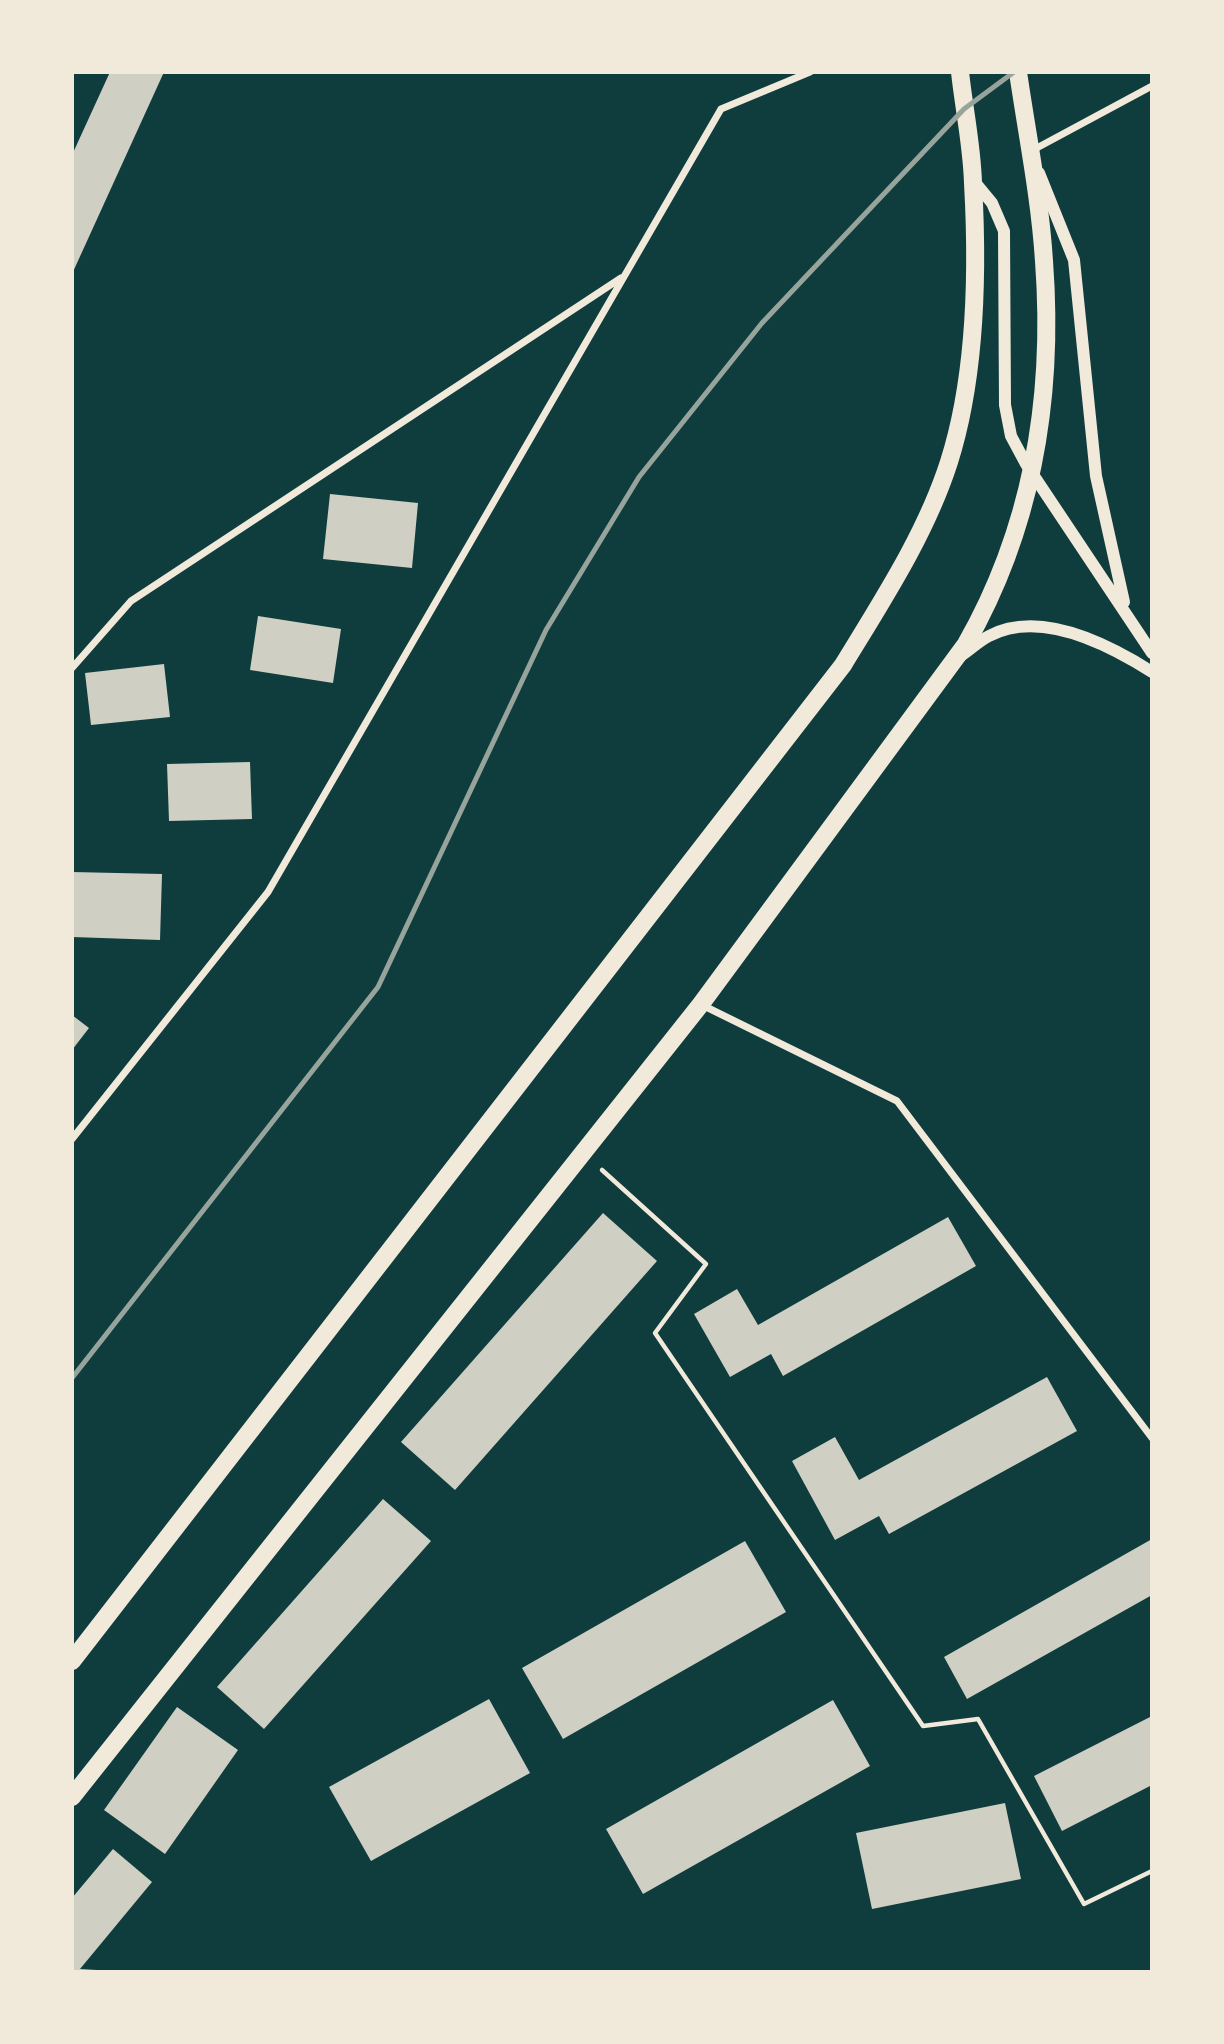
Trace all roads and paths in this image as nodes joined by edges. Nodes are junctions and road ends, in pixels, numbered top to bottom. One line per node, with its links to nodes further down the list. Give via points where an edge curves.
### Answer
1 (810, 72): 7 (street, via 721,109)
2 (960, 72): 6 (main road)
3 (1018, 72): 5 (main road)
4 (1152, 86): 5 (street)
5 (1029, 152): 8 (main road, via 1044,260 1047,349 1043,421); 9 (street, via 1074,260 1096,475)
6 (973, 180): 8 (street, via 992,204 1004,231 1005,405 1011,436); 18 (main road, via 975,246 965,397 948,464 921,529 843,665)
7 (624, 275): 12 (street, via 131,601); 15 (street, via 268,892)
8 (1033, 474): 9 (street); 11 (main road, via 1008,556 986,608)
9 (1126, 613): 10 (street)
10 (1152, 653)
11 (953, 661): 13 (street, via 990,635 1021,626 1056,629 1086,639); 14 (main road)
12 (72, 668)
13 (1152, 672)
14 (701, 1004): 16 (main road); 17 (street, via 897,1101)
15 (72, 1139)
16 (583, 1153): 19 (main road); 20 (path, via 706,1264 655,1333 923,1726 978,1719 1084,1904)
17 (1152, 1438)
18 (72, 1661)
19 (72, 1797)
20 (1152, 1871)

